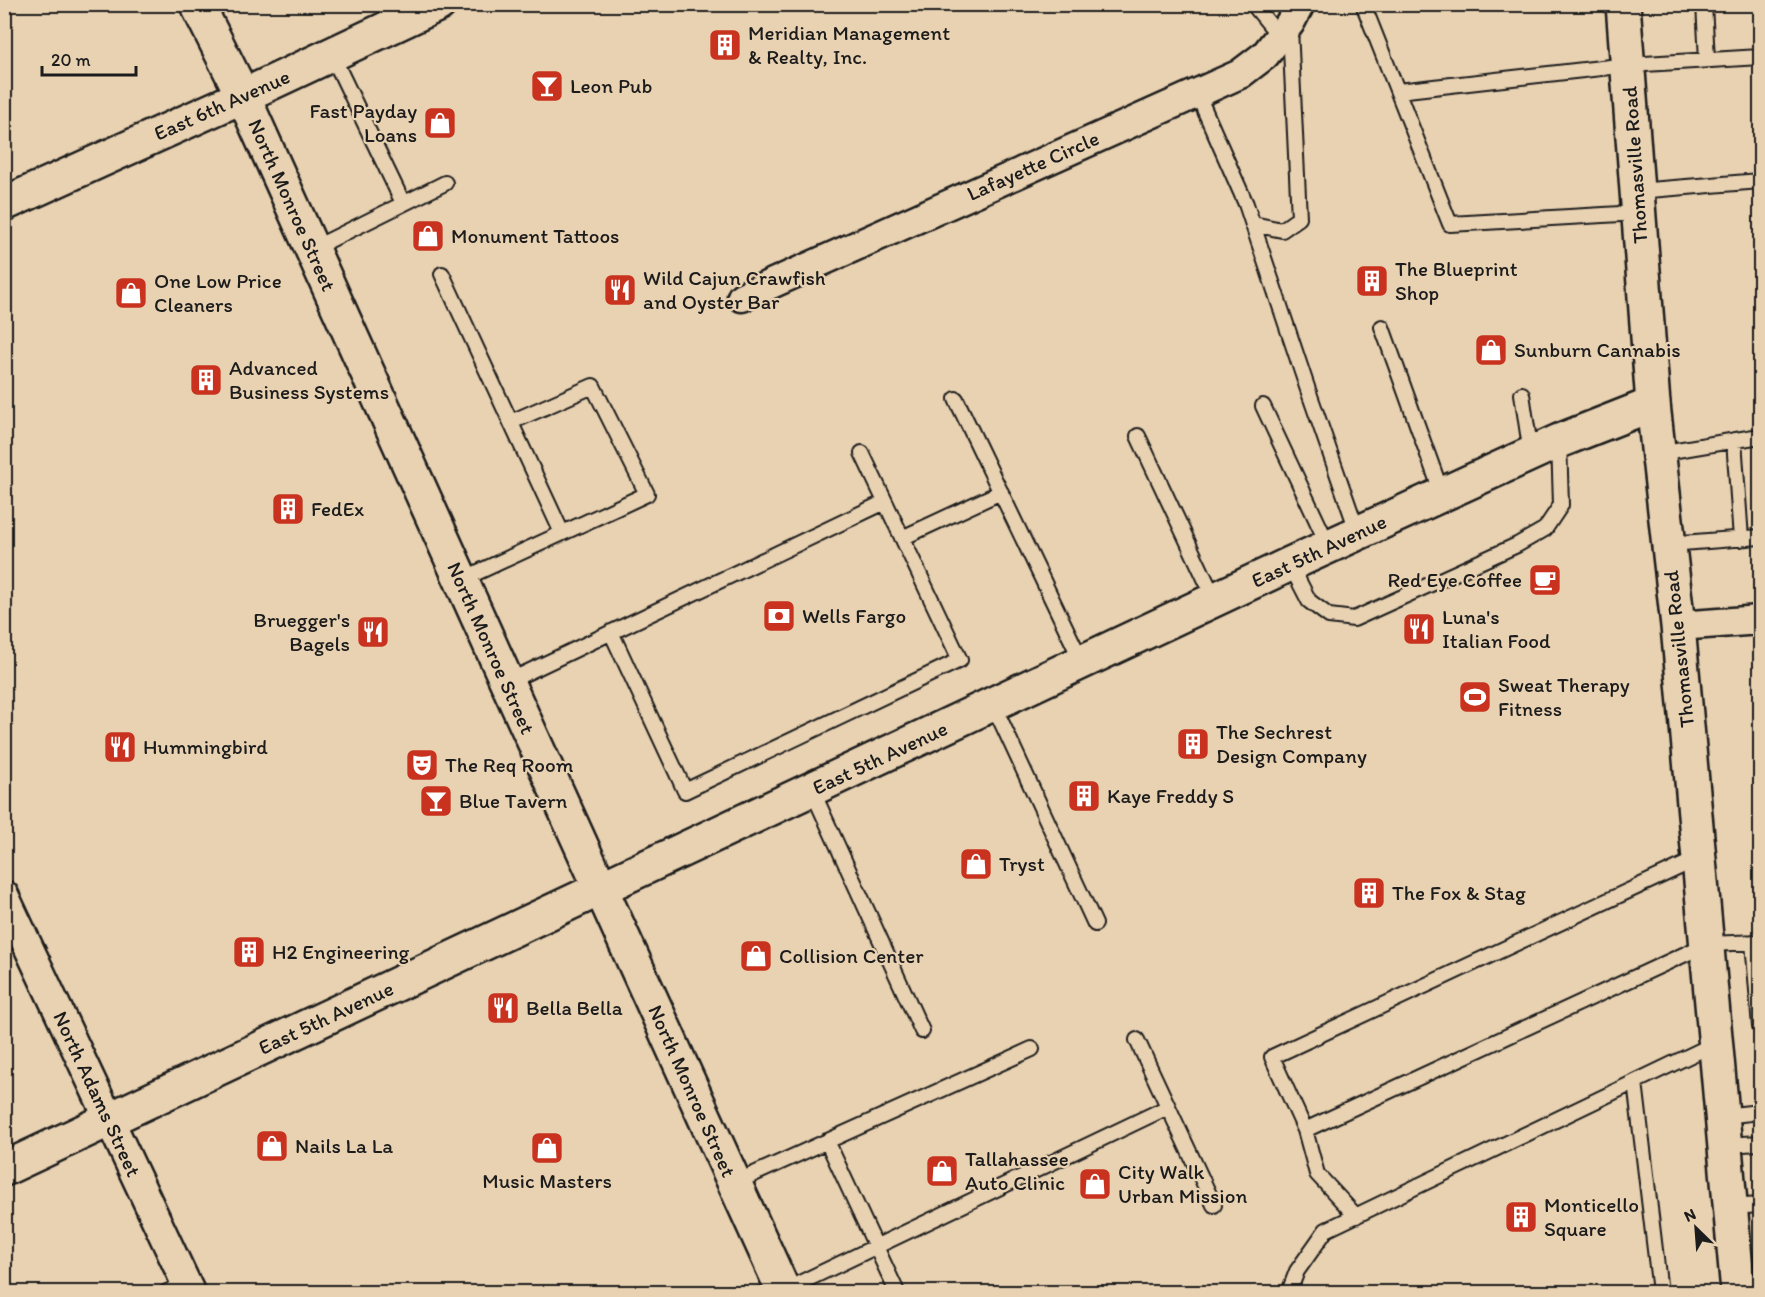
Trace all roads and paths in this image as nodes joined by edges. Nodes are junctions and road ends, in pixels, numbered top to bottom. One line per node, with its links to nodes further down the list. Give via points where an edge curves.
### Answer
1 (197, 4): 14 (main road, North Monroe Street)
2 (439, 4): 8 (main road, East 6th Avenue)
3 (1253, 4): 7 (lane)
4 (1363, 4): 12 (lane)
5 (1623, 4): 11 (main road, Thomasville Road)
6 (1704, 4): 10 (lane)
7 (1290, 21): 13 (street, Lafayette Circle, via 1265,56 1239,74); 20 (lane, via 1299,218 1282,230)
8 (332, 55): 14 (main road, East 6th Avenue); 18 (lane)
9 (1761, 57): 10 (lane)
10 (1707, 60): 11 (lane)
11 (1628, 65): 12 (lane); 17 (main road, Thomasville Road)
12 (1398, 91): 17 (lane, via 1450,224)
13 (1197, 93): 20 (lane); 23 (street, Lafayette Circle)
14 (243, 96): 19 (main road, East 6th Avenue); 21 (main road, North Monroe Street)
15 (1761, 181): 17 (lane)
16 (445, 183): 18 (lane)
17 (1638, 202): 27 (main road, Thomasville Road)
18 (403, 203): 21 (lane)
19 (4, 204)
20 (1253, 224): 40 (lane)
21 (312, 249): 47 (main road, North Monroe Street)
22 (442, 274): 29 (lane)
23 (742, 297)
24 (1382, 327): 37 (lane)
25 (1522, 394): 33 (lane)
26 (956, 399): 36 (lane)
27 (1653, 404): 33 (main road, East 5th Avenue); 35 (main road, Thomasville Road)
28 (1263, 406): 45 (lane)
29 (511, 422): 39 (lane); 39 (lane, via 592,386 647,494)
30 (1138, 436): 48 (lane)
31 (1761, 436): 32 (lane)
32 (1734, 440): 35 (lane); 43 (lane)
33 (1545, 448): 37 (main road, East 5th Avenue); 46 (lane, via 1561,505 1545,529 1517,545 1354,619 1329,616 1309,601)
34 (862, 453): 38 (lane)
35 (1659, 453): 44 (main road, Thomasville Road)
36 (1001, 492): 42 (lane); 52 (lane)
37 (1442, 494): 40 (main road, East 5th Avenue)
38 (885, 502): 42 (lane); 51 (lane)
39 (562, 533): 47 (lane)
40 (1358, 533): 45 (main road, East 5th Avenue)
41 (1761, 537): 43 (lane)
42 (902, 538): 51 (lane, via 960,660 685,791)
43 (1741, 539): 44 (lane)
44 (1669, 544): 50 (main road, Thomasville Road)
45 (1329, 547): 46 (main road, East 5th Avenue)
46 (1290, 564): 48 (main road, East 5th Avenue)
47 (461, 580): 53 (main road, North Monroe Street)
48 (1215, 600): 52 (main road, East 5th Avenue)
49 (1761, 620): 50 (street)
50 (1678, 626): 56 (main road, Thomasville Road)
51 (611, 632): 53 (lane)
52 (1082, 662): 54 (main road, East 5th Avenue)
53 (507, 682): 57 (main road, North Monroe Street)
54 (993, 704): 55 (main road, East 5th Avenue); 59 (lane)
55 (812, 790): 57 (main road, East 5th Avenue); 63 (lane)
56 (1699, 858): 61 (main road, Thomasville Road); 71 (lane, via 1272,1057)
57 (601, 889): 70 (main road, East 5th Avenue); 76 (main road, North Monroe Street)
58 (4, 895): 70 (street, North Adams Street)
59 (1095, 924)
60 (1757, 942): 61 (lane); 62 (lane)
61 (1707, 944): 65 (main road, Thomasville Road); 71 (lane)
62 (1761, 1027)
63 (922, 1031)
64 (1137, 1040): 68 (lane)
65 (1716, 1043): 67 (lane); 72 (main road, Thomasville Road)
66 (1032, 1049): 73 (lane)
67 (1635, 1082): 79 (lane); 85 (lane)
68 (1168, 1107): 77 (lane); 80 (lane)
69 (1761, 1112): 72 (lane)
70 (110, 1120): 75 (main road, East 5th Avenue); 81 (street, North Adams Street)
71 (1305, 1130): 79 (lane, via 1317,1174)
72 (1724, 1130): 74 (lane); 78 (main road, Thomasville Road)
73 (827, 1141): 76 (lane); 80 (lane)
74 (1761, 1143)
75 (4, 1169)
76 (734, 1183): 82 (main road, North Monroe Street)
77 (1214, 1205)
78 (1746, 1206): 86 (main road, Thomasville Road)
79 (1356, 1216): 84 (lane, via 1326,1230 1297,1271)
80 (875, 1247): 82 (lane); 83 (lane)
81 (181, 1290)
82 (783, 1292)
83 (897, 1293)
84 (1289, 1293)
85 (1660, 1293)
86 (1738, 1293)

